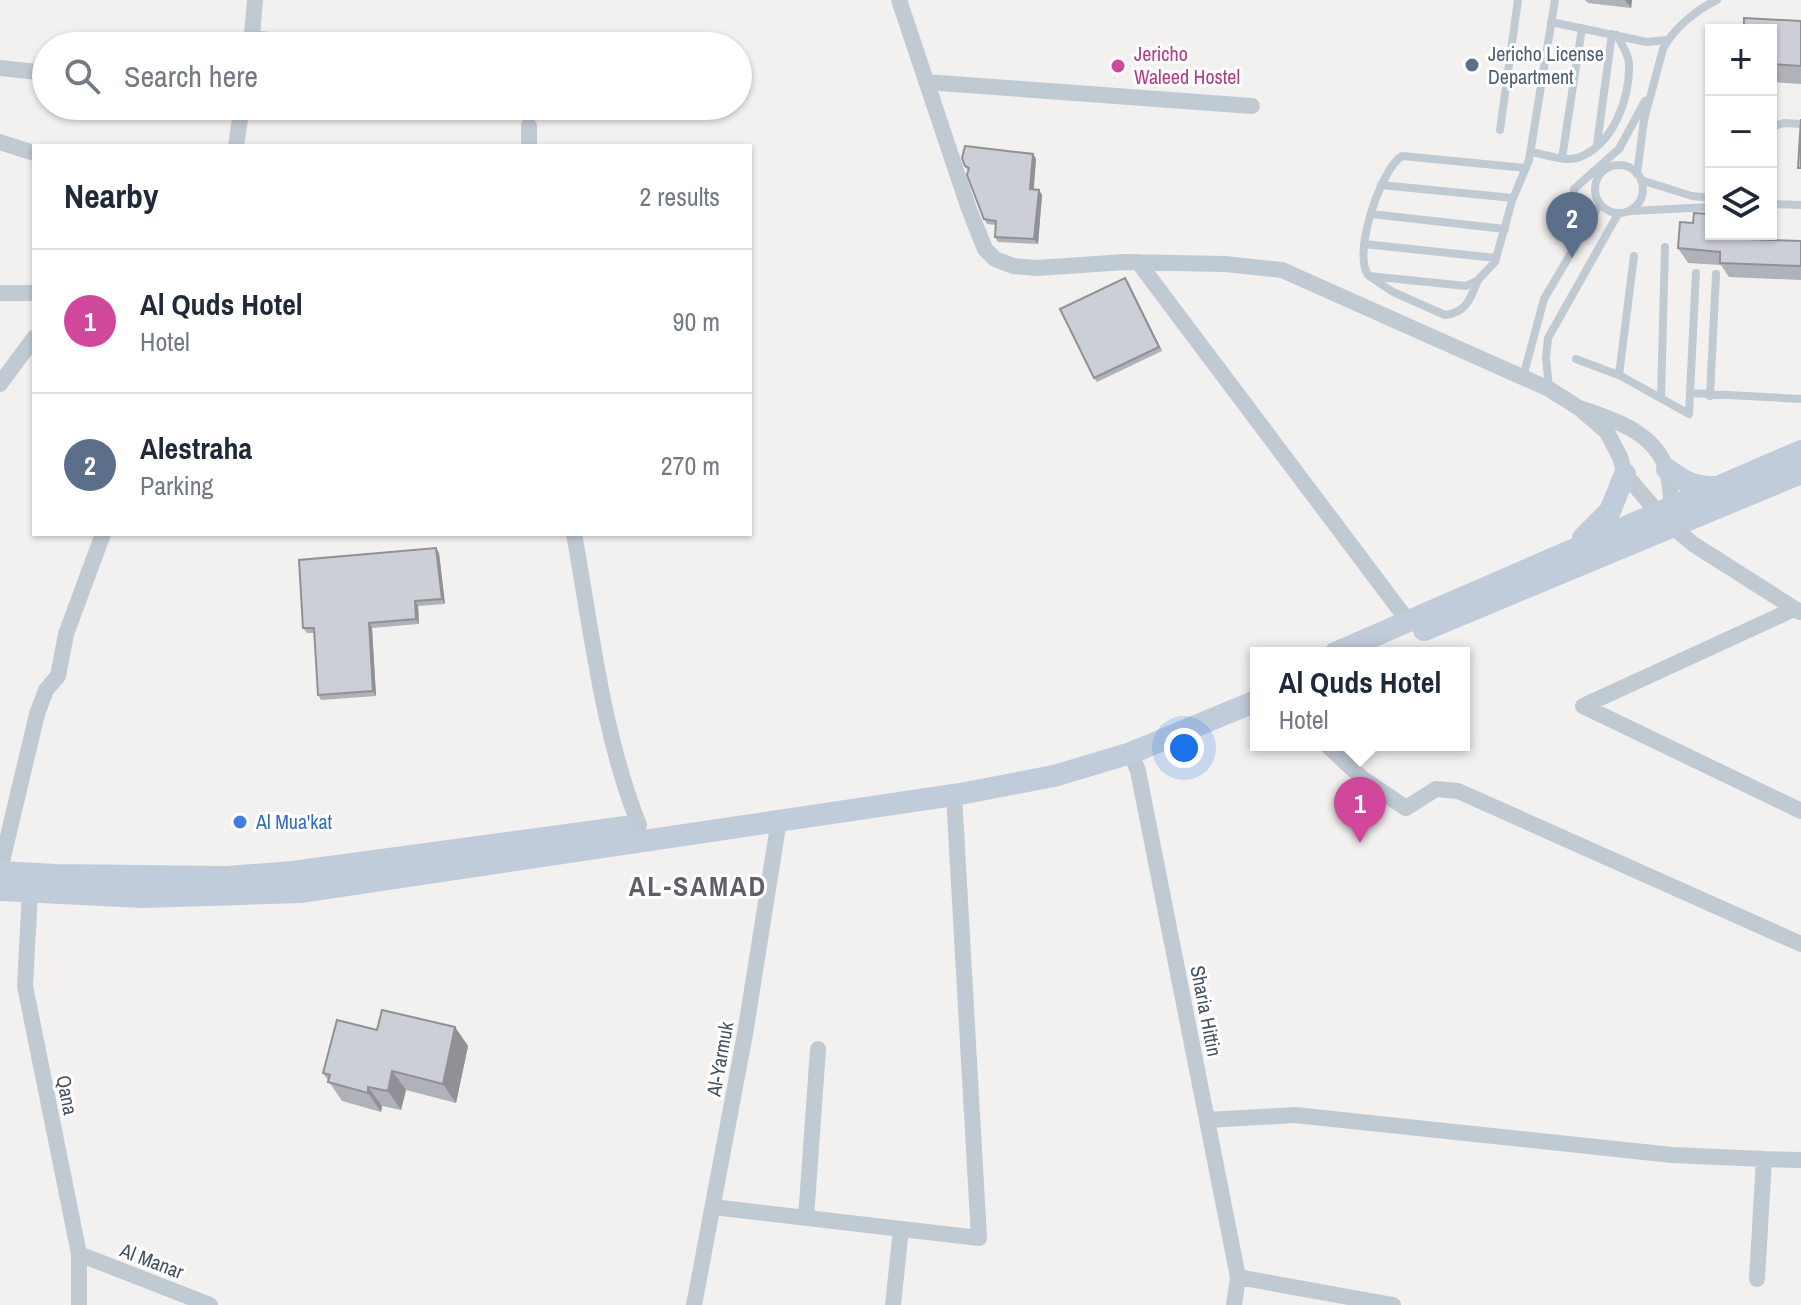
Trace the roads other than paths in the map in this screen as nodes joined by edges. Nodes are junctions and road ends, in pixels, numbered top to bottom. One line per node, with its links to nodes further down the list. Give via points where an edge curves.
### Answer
1 (255, 0): 8 (street)
2 (899, 0): 13 (street)
3 (1518, 0): 20 (lane)
4 (1555, 0): 6 (lane)
5 (1712, 1): 10 (lane)
6 (1551, 22): 7 (lane); 27 (lane)
7 (1582, 28): 9 (lane); 28 (lane)
8 (253, 32)
9 (1614, 35): 10 (lane); 24 (lane); 24 (lane, via 1629,63 1623,105 1621,116)
10 (1667, 40): 14 (lane)
11 (0, 68): 12 (street)
12 (32, 71)
13 (926, 82): 15 (street); 47 (street, via 969,209 985,249 995,259 1037,268)
14 (1651, 88): 25 (lane); 31 (lane)
15 (1252, 106)
16 (240, 120): 22 (street)
17 (1801, 124): 18 (lane)
18 (1777, 125)
19 (529, 126): 23 (street)
20 (1500, 130)
21 (0, 142): 26 (street)
22 (236, 144)
23 (529, 144)
24 (1597, 144): 28 (lane, via 1581,157)
25 (1620, 148): 29 (lane); 41 (lane, via 1574,189 1576,202)
26 (32, 152)
27 (1531, 152): 28 (lane); 30 (lane)
28 (1562, 158)
29 (1609, 167): 31 (lane, via 1624,166); 35 (lane, via 1595,186)
30 (1526, 168): 32 (lane, via 1402,156 1394,160); 34 (lane)
31 (1639, 177): 33 (lane); 39 (lane, via 1639,203)
32 (1381, 185): 34 (lane); 40 (lane)
33 (1705, 197)
34 (1513, 198): 42 (lane)
35 (1600, 204): 39 (lane); 41 (lane)
36 (1777, 204): 37 (lane)
37 (1801, 205)
38 (1705, 207): 39 (lane)
39 (1622, 213): 59 (lane, via 1548,338)
40 (1371, 214): 42 (lane); 43 (lane)
41 (1590, 221): 57 (lane, via 1544,299)
42 (1505, 229): 46 (lane)
43 (1364, 244): 46 (lane); 50 (lane, via 1363,270)
44 (1665, 247): 62 (lane)
45 (1634, 256): 56 (lane)
46 (1496, 258): 51 (lane)
47 (1138, 262): 57 (street, via 1282,270); 75 (street)
48 (1696, 273): 60 (lane)
49 (1716, 274): 61 (lane)
50 (1369, 276): 51 (lane, via 1466,286); 51 (lane, via 1445,315 1455,314 1470,301)
51 (1478, 280)
52 (0, 293): 53 (street)
53 (32, 293)
54 (32, 341): 58 (street)
55 (1576, 359): 56 (lane)
56 (1619, 375): 62 (lane)
57 (1522, 378): 59 (street)
58 (0, 384)
59 (1549, 389): 64 (street)
60 (1690, 393): 61 (lane); 62 (lane, via 1689,414)
61 (1710, 396): 63 (lane)
62 (1661, 398)
63 (1801, 399)
64 (1579, 408): 66 (street, via 1621,421 1648,441); 68 (street, via 1607,432)
65 (1801, 451): 69 (main road)
66 (1667, 469): 69 (main road, via 1685,483); 70 (street)
67 (1801, 473): 70 (main road)
68 (1625, 474): 70 (street); 73 (main road, via 1610,511)
69 (1716, 487): 70 (main road)
70 (1666, 515): 73 (main road); 74 (street, via 1693,544); 77 (main road)
71 (102, 536): 86 (street, via 66,634 58,676 37,714)
72 (574, 536): 85 (street, via 604,710 622,783)
73 (1567, 551): 75 (main road)
74 (1798, 611): 83 (street, via 1583,706)
75 (1408, 621): 76 (main road)
76 (1349, 647)
77 (1381, 647)
78 (1250, 689): 85 (main road, via 1139,735 1032,765)
79 (1250, 703): 81 (main road)
80 (1333, 751): 89 (street, via 1406,808 1436,789 1458,791)
81 (1131, 753): 82 (main road, via 1054,776); 91 (street, Sharia Hittin)
82 (954, 795): 84 (main road); 96 (street, via 979,1238)
83 (1801, 811)
84 (779, 820): 88 (main road, via 300,892 142,897); 94 (street, Al-Yarmuk)
85 (639, 825): 86 (main road, via 227,877)
86 (0, 871)
87 (0, 890): 88 (main road)
88 (30, 892): 97 (street, Qana, via 25,986)
89 (1801, 944)
90 (818, 1049): 95 (street)
91 (1207, 1120): 92 (street, via 1295,1115 1672,1155); 98 (street, Sharia Hittin)
92 (1764, 1159): 93 (street); 99 (street)
93 (1801, 1160)
94 (713, 1207): 95 (street); 102 (street, Al-Yarmuk)
95 (806, 1218): 96 (street)
96 (901, 1229): 103 (street)
97 (79, 1254): 100 (street, Qana); 101 (street, Al Manar)
98 (1238, 1277): 104 (street, Sharia Hittin); 105 (street)
99 (1757, 1279)
100 (79, 1305)
101 (210, 1305)
102 (694, 1305)
103 (893, 1305)
104 (1234, 1305)
105 (1393, 1305)

